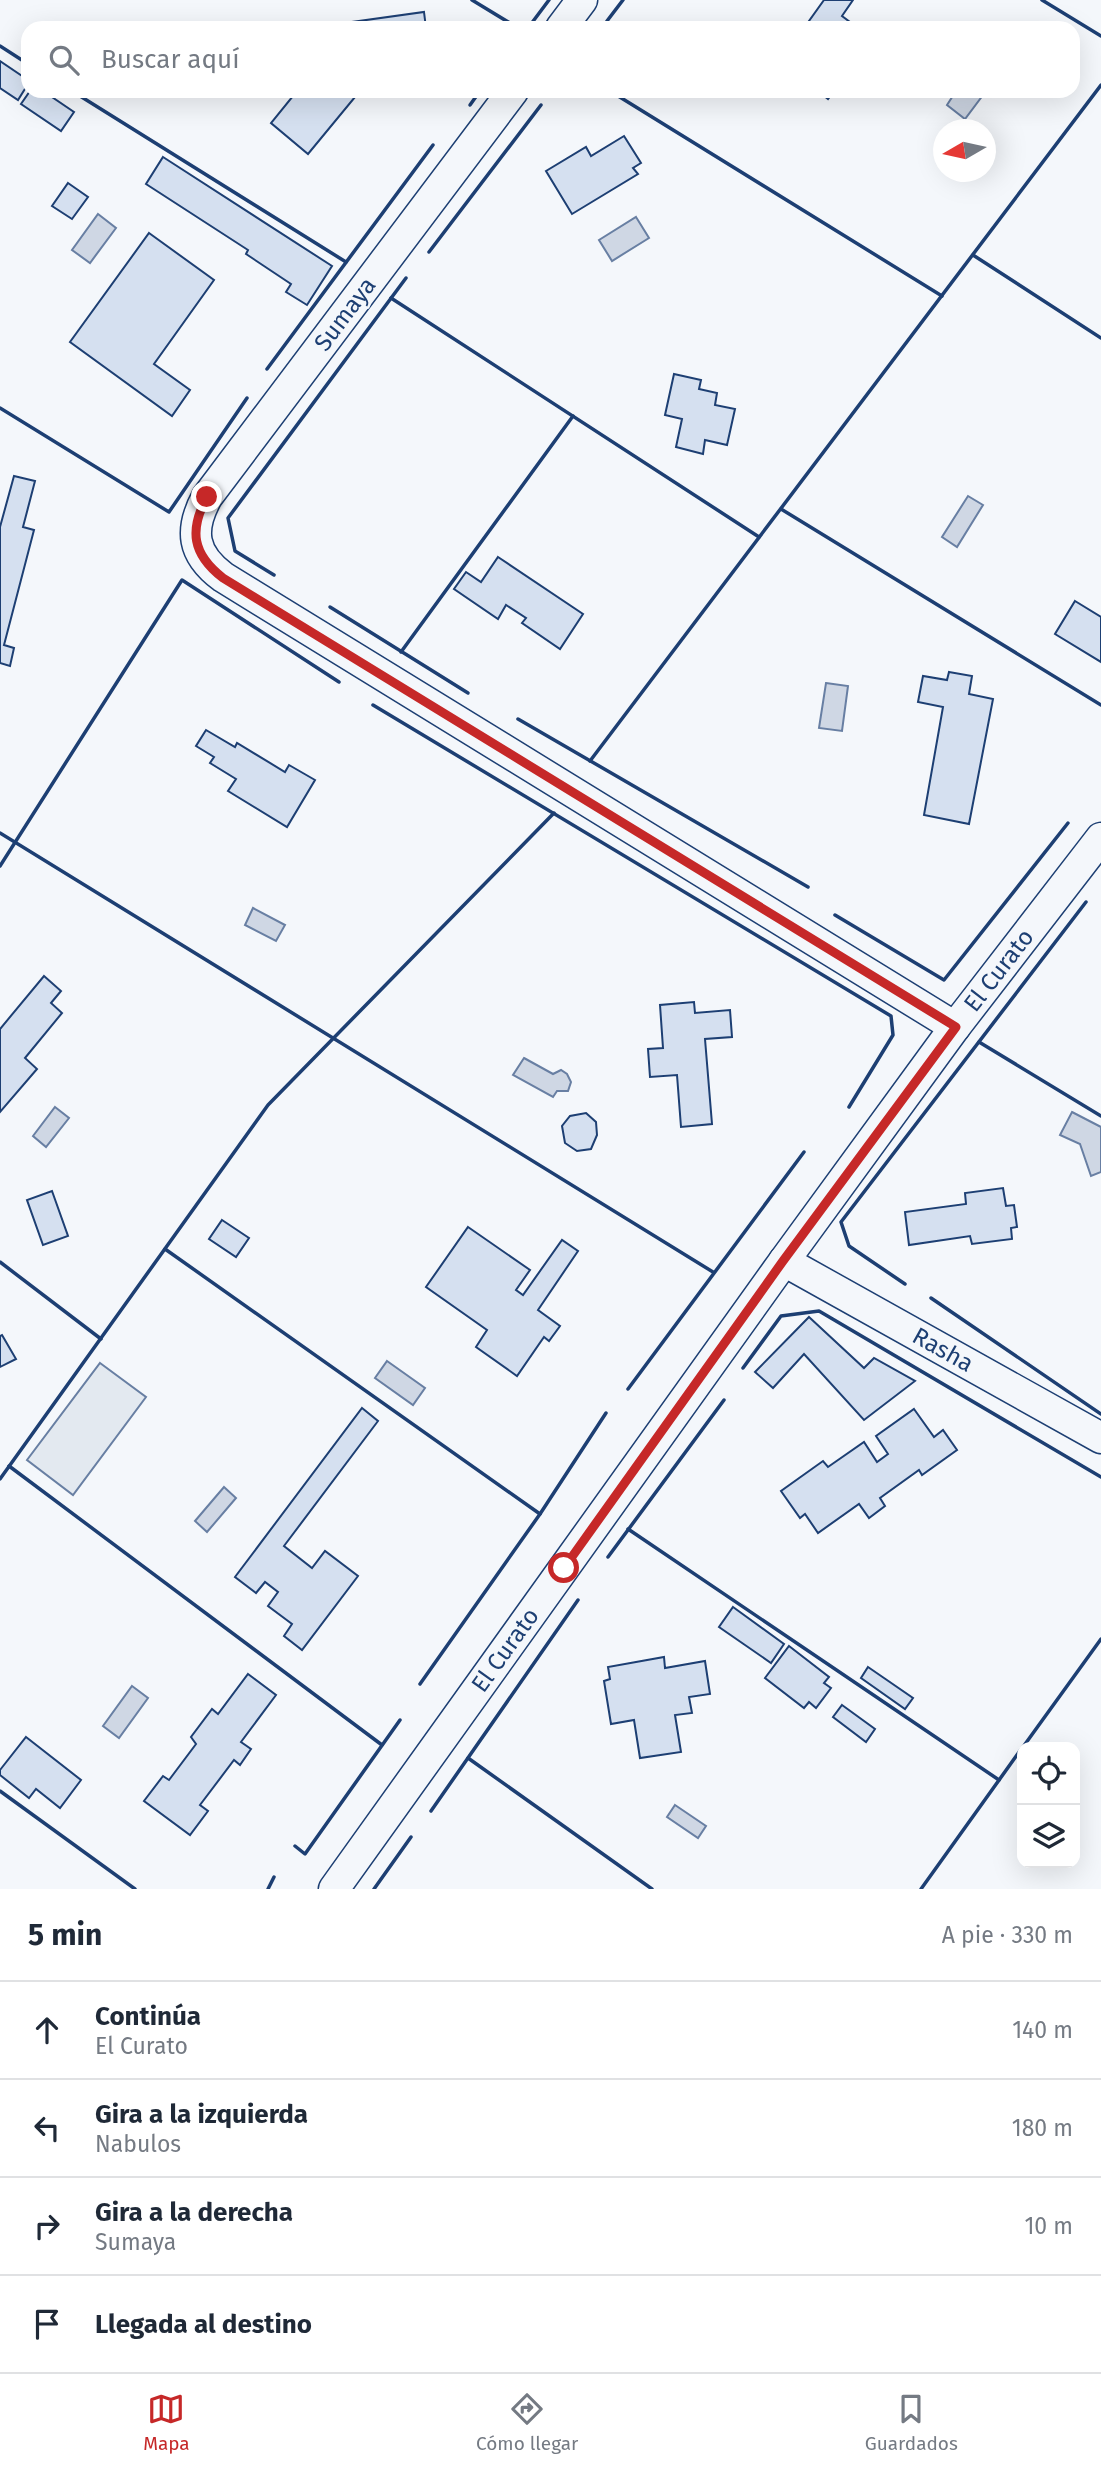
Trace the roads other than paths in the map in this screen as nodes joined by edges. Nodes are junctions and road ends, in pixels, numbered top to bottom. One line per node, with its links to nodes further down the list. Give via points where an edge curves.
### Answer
1 (582, 0): 2 (street)
2 (566, 21)
3 (508, 98): 5 (street, Sumaya, via 207,497 196,527 203,560 223,578)
4 (1101, 838): 5 (street, El Curato)
5 (956, 1027): 6 (street, El Curato)
6 (783, 1261): 7 (street, Rasha); 8 (street, El Curato)
7 (1101, 1438)
8 (334, 1889)

